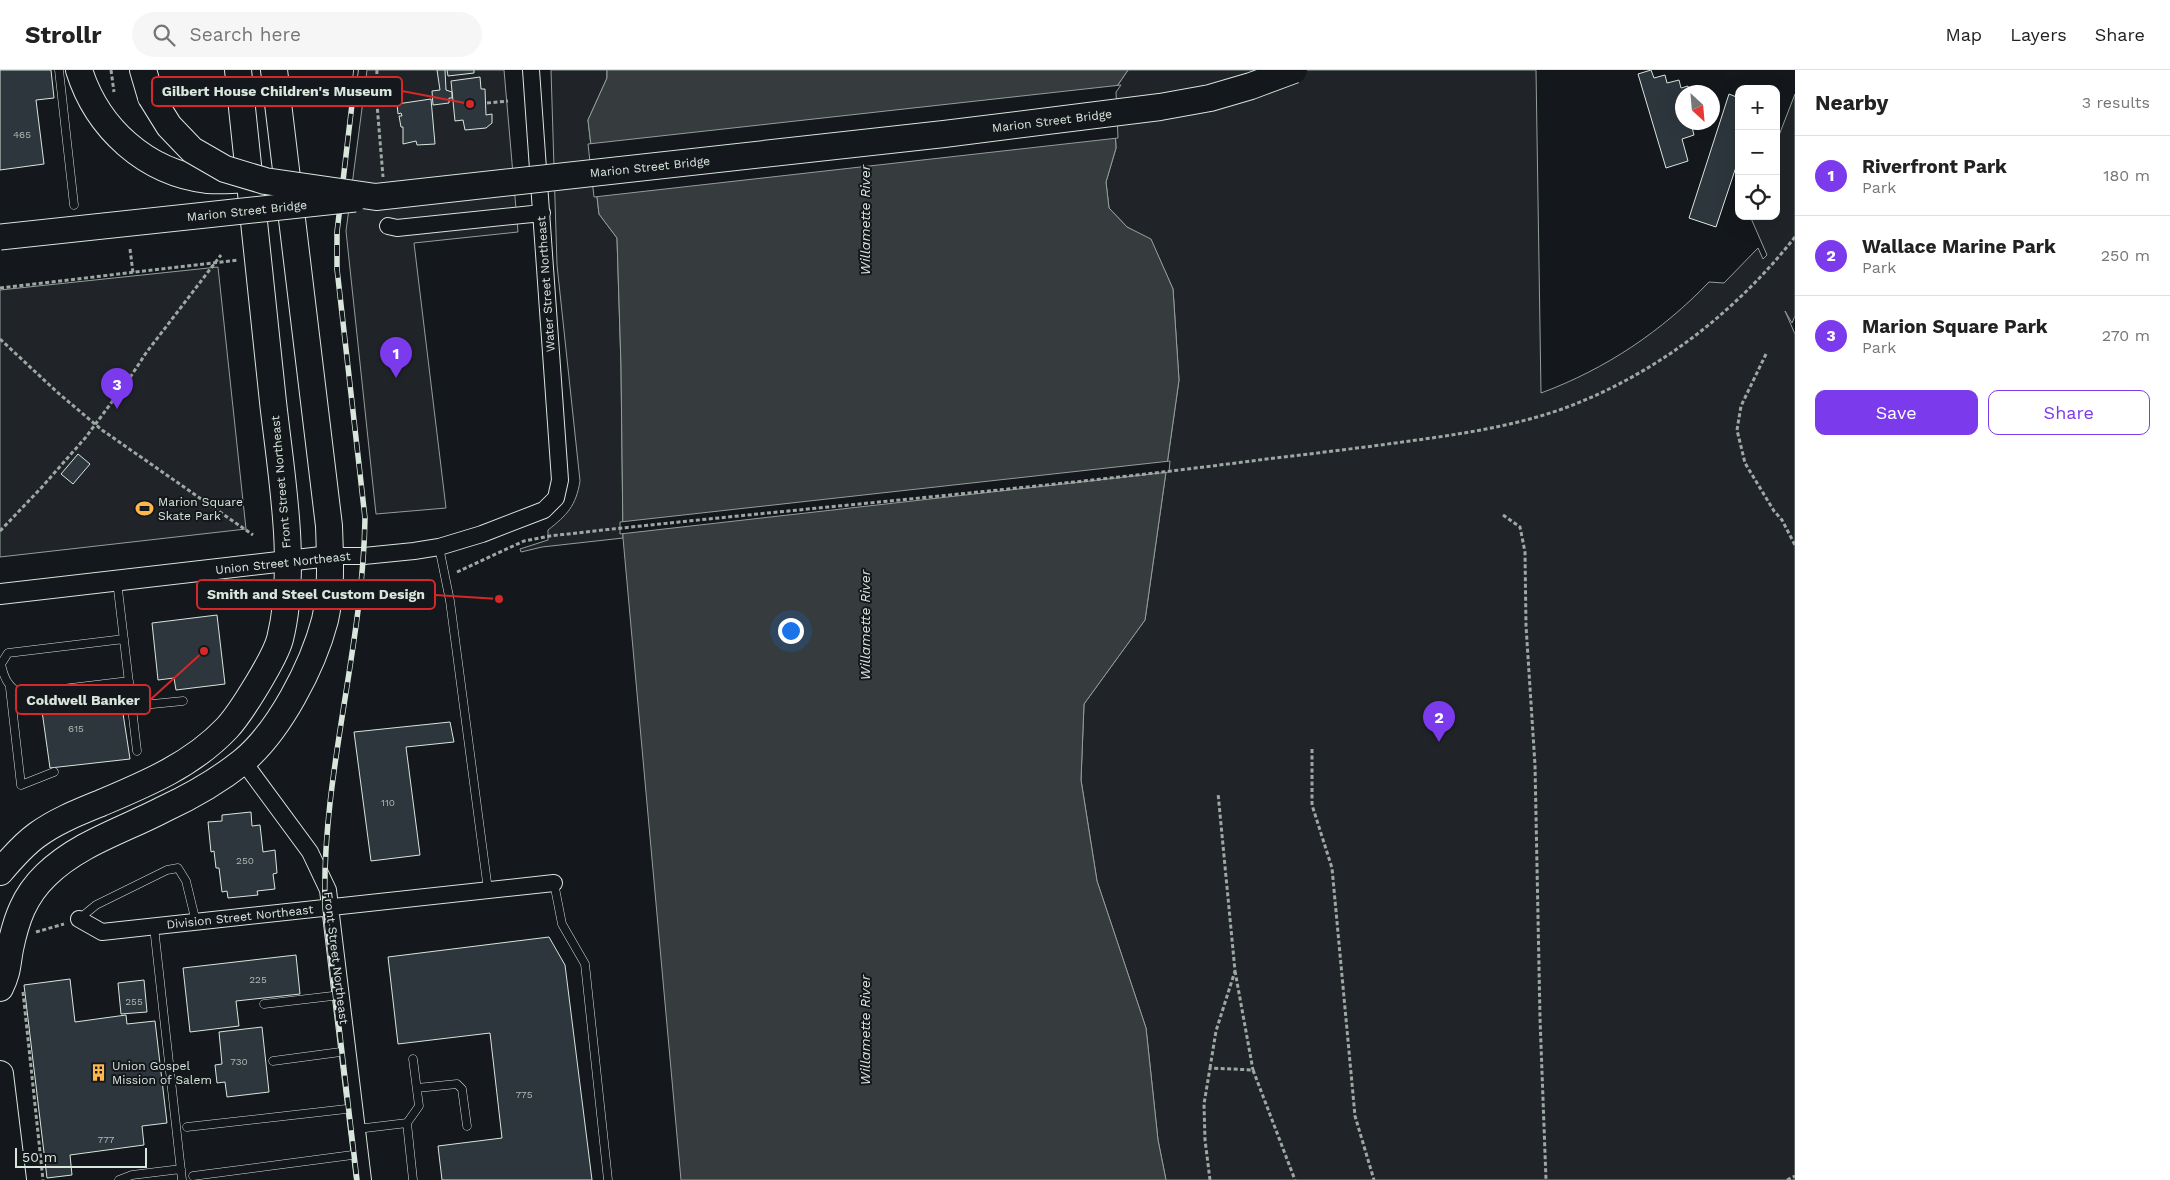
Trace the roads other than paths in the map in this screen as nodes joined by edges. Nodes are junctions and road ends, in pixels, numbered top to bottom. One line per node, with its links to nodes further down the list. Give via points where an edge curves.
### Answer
1 (59, 70): 10 (lane)
2 (79, 70): 8 (highway, via 97,111 138,153 164,168 192,177 221,181)
3 (143, 70): 9 (highway, bridge, via 151,96 169,126 206,160 224,169 265,181)
4 (238, 70): 8 (highway, Front Street Northeast)
5 (274, 70): 16 (highway)
6 (531, 70): 11 (street, Water Street Northeast)
7 (1294, 70): 9 (highway, Marion Street Bridge, bridge, via 1210,98 1160,107 944,134)
8 (250, 179): 17 (highway, Front Street Northeast, via 287,530)
9 (380, 188): 13 (main road, Marion Street Bridge, bridge)
10 (74, 205)
11 (542, 214): 12 (street, via 397,228); 14 (street, Water Street Northeast, via 560,480)
12 (388, 226)
13 (0, 237)
14 (556, 498): 15 (street, Union Street Northeast, via 544,510)
15 (439, 547): 16 (street, Union Street Northeast, via 364,556); 31 (lane, via 450,601)
16 (330, 556): 17 (street, Union Street Northeast); 27 (highway, via 331,576 325,620 308,667 287,707)
17 (287, 561): 18 (street, Union Street Northeast); 24 (highway, Front Street Northeast, via 279,641)
18 (117, 581): 19 (street, Union Street Northeast); 20 (lane)
19 (0, 594)
20 (124, 639): 21 (lane); 22 (lane, via 8,653 1,664)
21 (129, 681): 22 (lane, via 21,694); 25 (lane)
22 (10, 688): 28 (lane, via 20,786)
23 (183, 701): 25 (lane)
24 (244, 703): 27 (highway, via 247,727 243,740); 29 (highway, Front Street Northeast, via 228,727 179,767 36,835)
25 (132, 706): 26 (lane)
26 (137, 751)
27 (244, 761): 32 (street, Front Street Northeast, via 310,852 324,878); 36 (highway, via 193,795 102,837 46,876 18,916 10,951 8,974)
28 (54, 772)
29 (0, 872)
30 (554, 883): 31 (street, Division Street Northeast); 57 (lane, via 562,924 585,964)
31 (488, 890): 32 (street, Division Street Northeast)
32 (331, 907): 34 (street, Division Street Northeast); 37 (street, Front Street Northeast)
33 (79, 919): 34 (lane, via 96,905 167,870 178,868 186,881); 35 (street, Division Street Northeast, via 102,932)
34 (196, 922): 35 (street, Division Street Northeast)
35 (154, 927): 50 (lane)
36 (11, 987)
37 (342, 995): 38 (lane); 39 (street, Front Street Northeast)
38 (264, 1004)
39 (348, 1051): 41 (lane); 44 (street, Front Street Northeast)
40 (413, 1059): 43 (lane)
41 (273, 1061)
42 (0, 1074): 52 (highway)
43 (417, 1088): 45 (lane, via 419,1106); 47 (lane, via 457,1084 462,1089)
44 (355, 1108): 46 (lane); 48 (street, Front Street Northeast)
45 (407, 1123): 48 (lane); 56 (lane)
46 (187, 1126)
47 (467, 1126)
48 (357, 1129): 49 (street, Front Street Northeast)
49 (360, 1154): 51 (lane); 55 (street, Front Street Northeast)
50 (181, 1169): 53 (lane, via 132,1175); 54 (lane)
51 (193, 1176)
52 (12, 1180)
53 (119, 1180)
54 (182, 1180)
55 (363, 1180)
56 (413, 1180)
57 (608, 1180)

